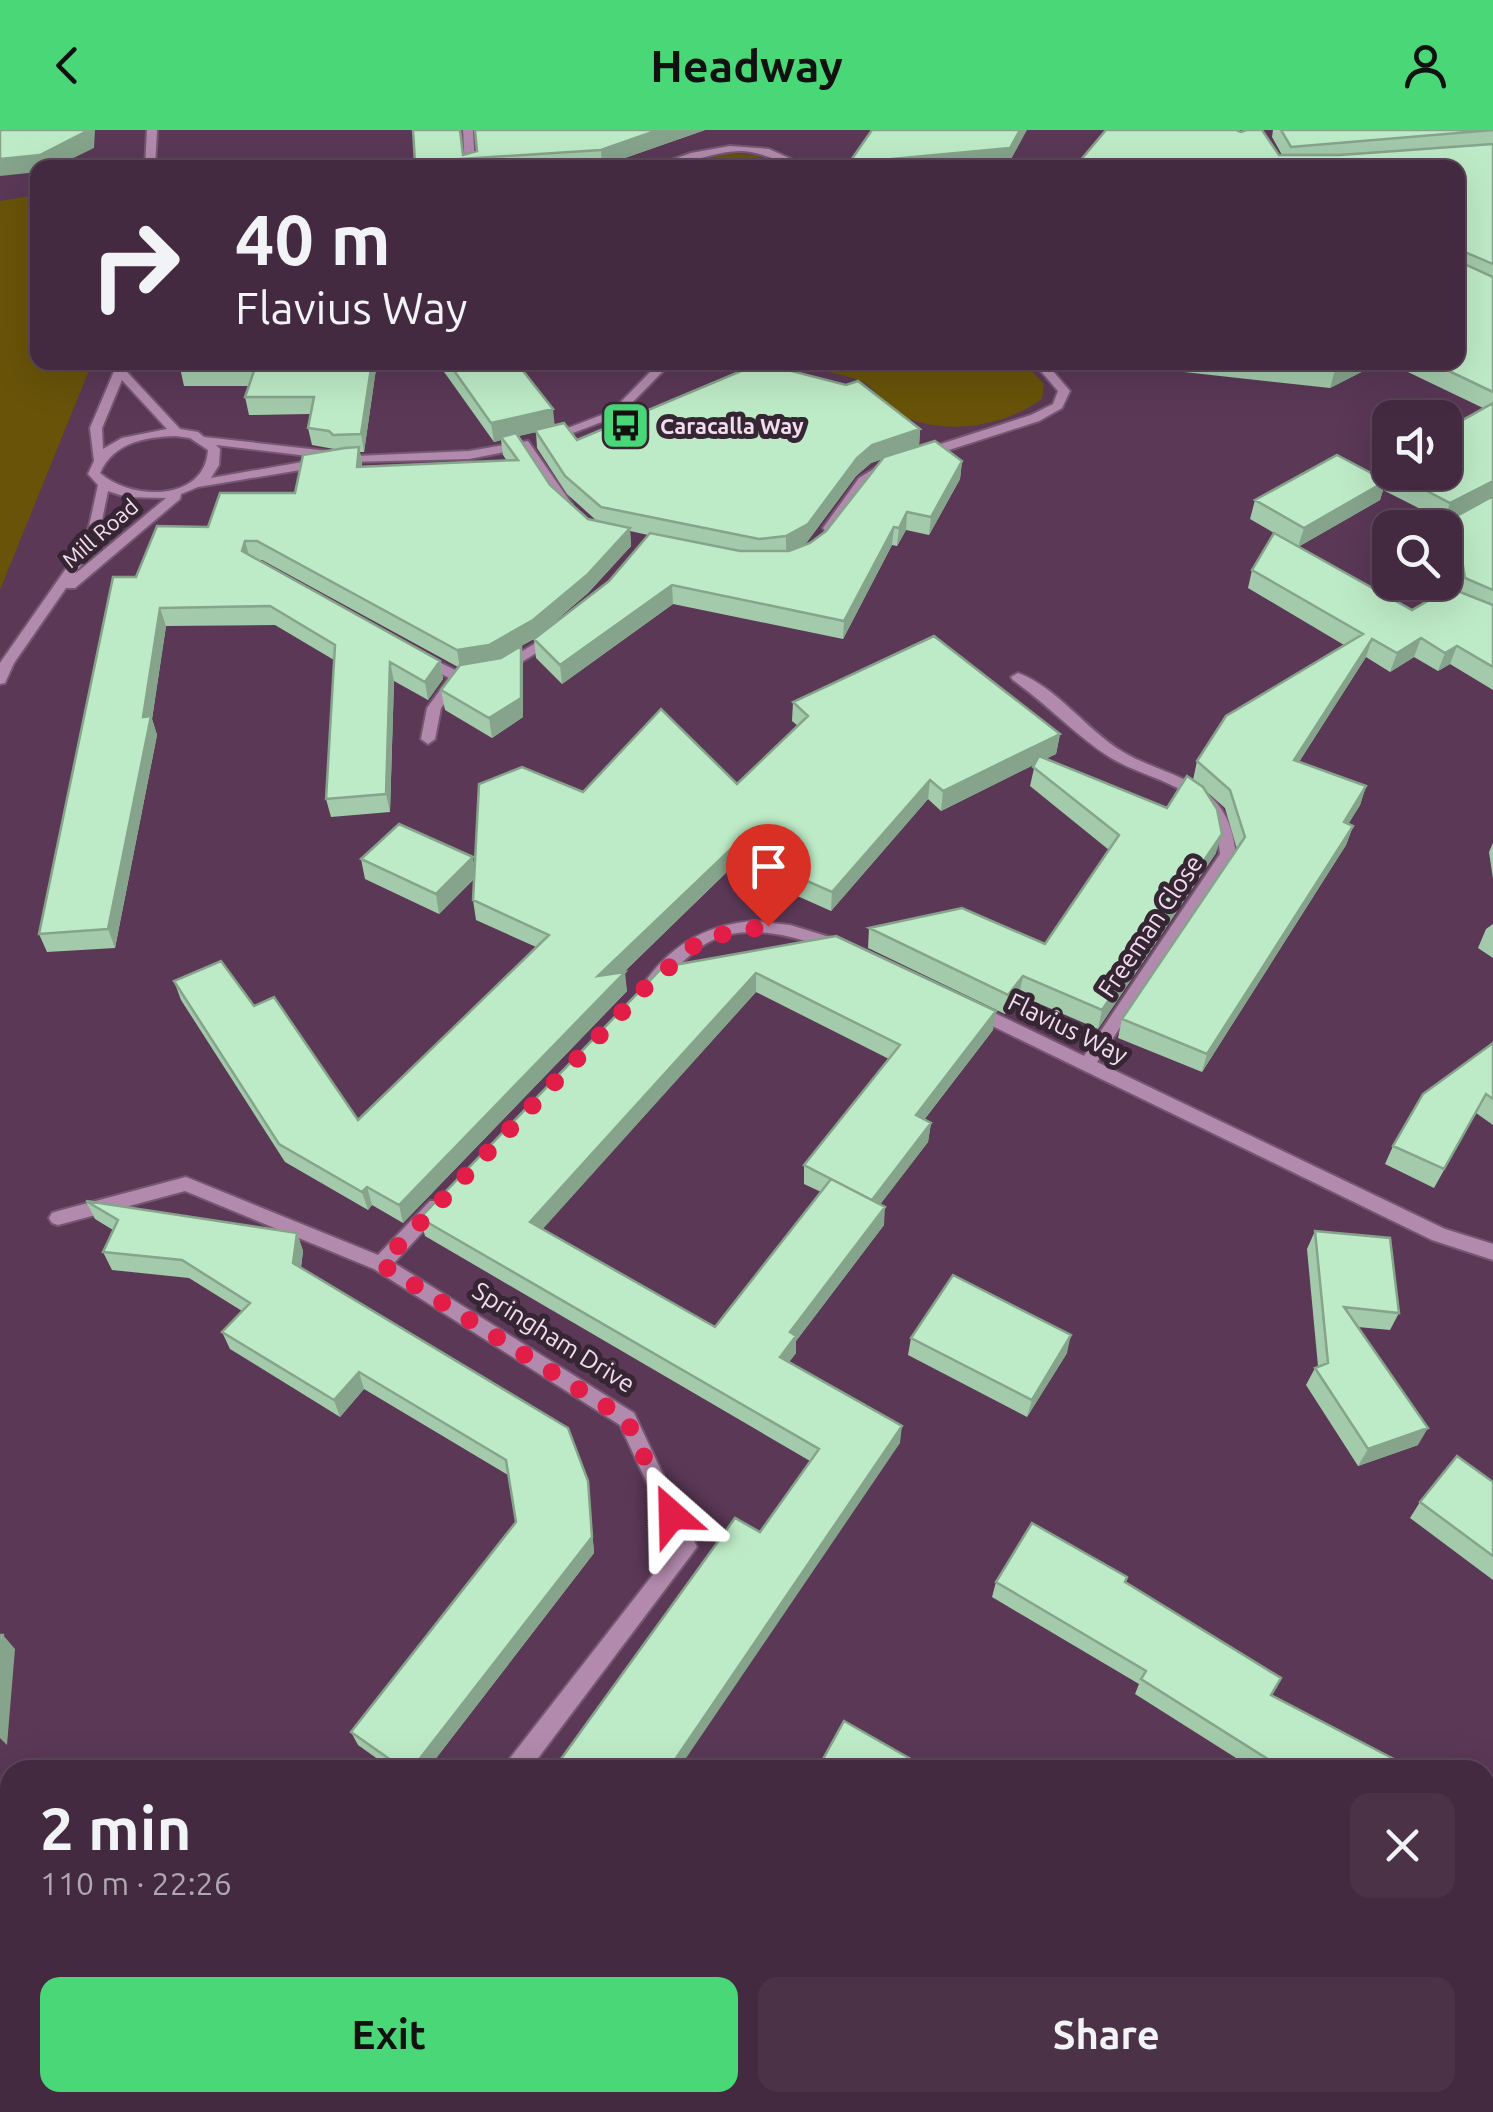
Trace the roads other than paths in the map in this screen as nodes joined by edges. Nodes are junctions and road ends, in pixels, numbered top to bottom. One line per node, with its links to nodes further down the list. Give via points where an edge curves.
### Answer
1 (152, 130): 3 (street)
2 (468, 130): 4 (street)
3 (150, 160)
4 (470, 160)
5 (679, 160): 6 (street, via 723,146)
6 (785, 160)
7 (122, 370): 14 (street, via 96,428)
8 (125, 370): 11 (street)
9 (659, 370): 13 (street, via 616,412)
10 (1045, 370): 21 (street, via 1064,391 1058,406 877,469)
11 (176, 432): 12 (street); 14 (street, via 135,436)
12 (205, 440): 15 (street); 16 (street, via 217,460)
13 (524, 444): 15 (street, via 469,455); 19 (street)
14 (98, 458): 17 (street, via 94,474)
15 (348, 458): 16 (street)
16 (189, 487): 17 (street, via 142,497); 23 (street, Mill Road)
17 (104, 488): 23 (street, Mill Road, via 92,540)
18 (1493, 501): 20 (street)
19 (572, 509)
20 (1462, 518)
21 (815, 548)
22 (1444, 600): 24 (street)
23 (44, 610): 29 (street, Mill Road)
24 (1493, 621)
25 (570, 622): 27 (street, via 498,670)
26 (407, 649): 27 (street)
27 (458, 677): 30 (street, via 434,708)
28 (1018, 677): 34 (street, Freeman Close, via 1118,756 1190,785 1228,836 1228,854)
29 (0, 680)
30 (428, 739)
31 (850, 950): 32 (street, via 768,926 724,932 703,938)
32 (645, 988)
33 (952, 999): 34 (street, Flavius Way)
34 (1087, 1064): 37 (street, Flavius Way, via 1438,1235)
35 (447, 1195): 38 (street)
36 (58, 1218): 38 (street, Springham Drive, via 186,1184)
37 (1493, 1252)
38 (381, 1264): 39 (street, Springham Drive, via 626,1419 687,1547)
39 (523, 1760)

